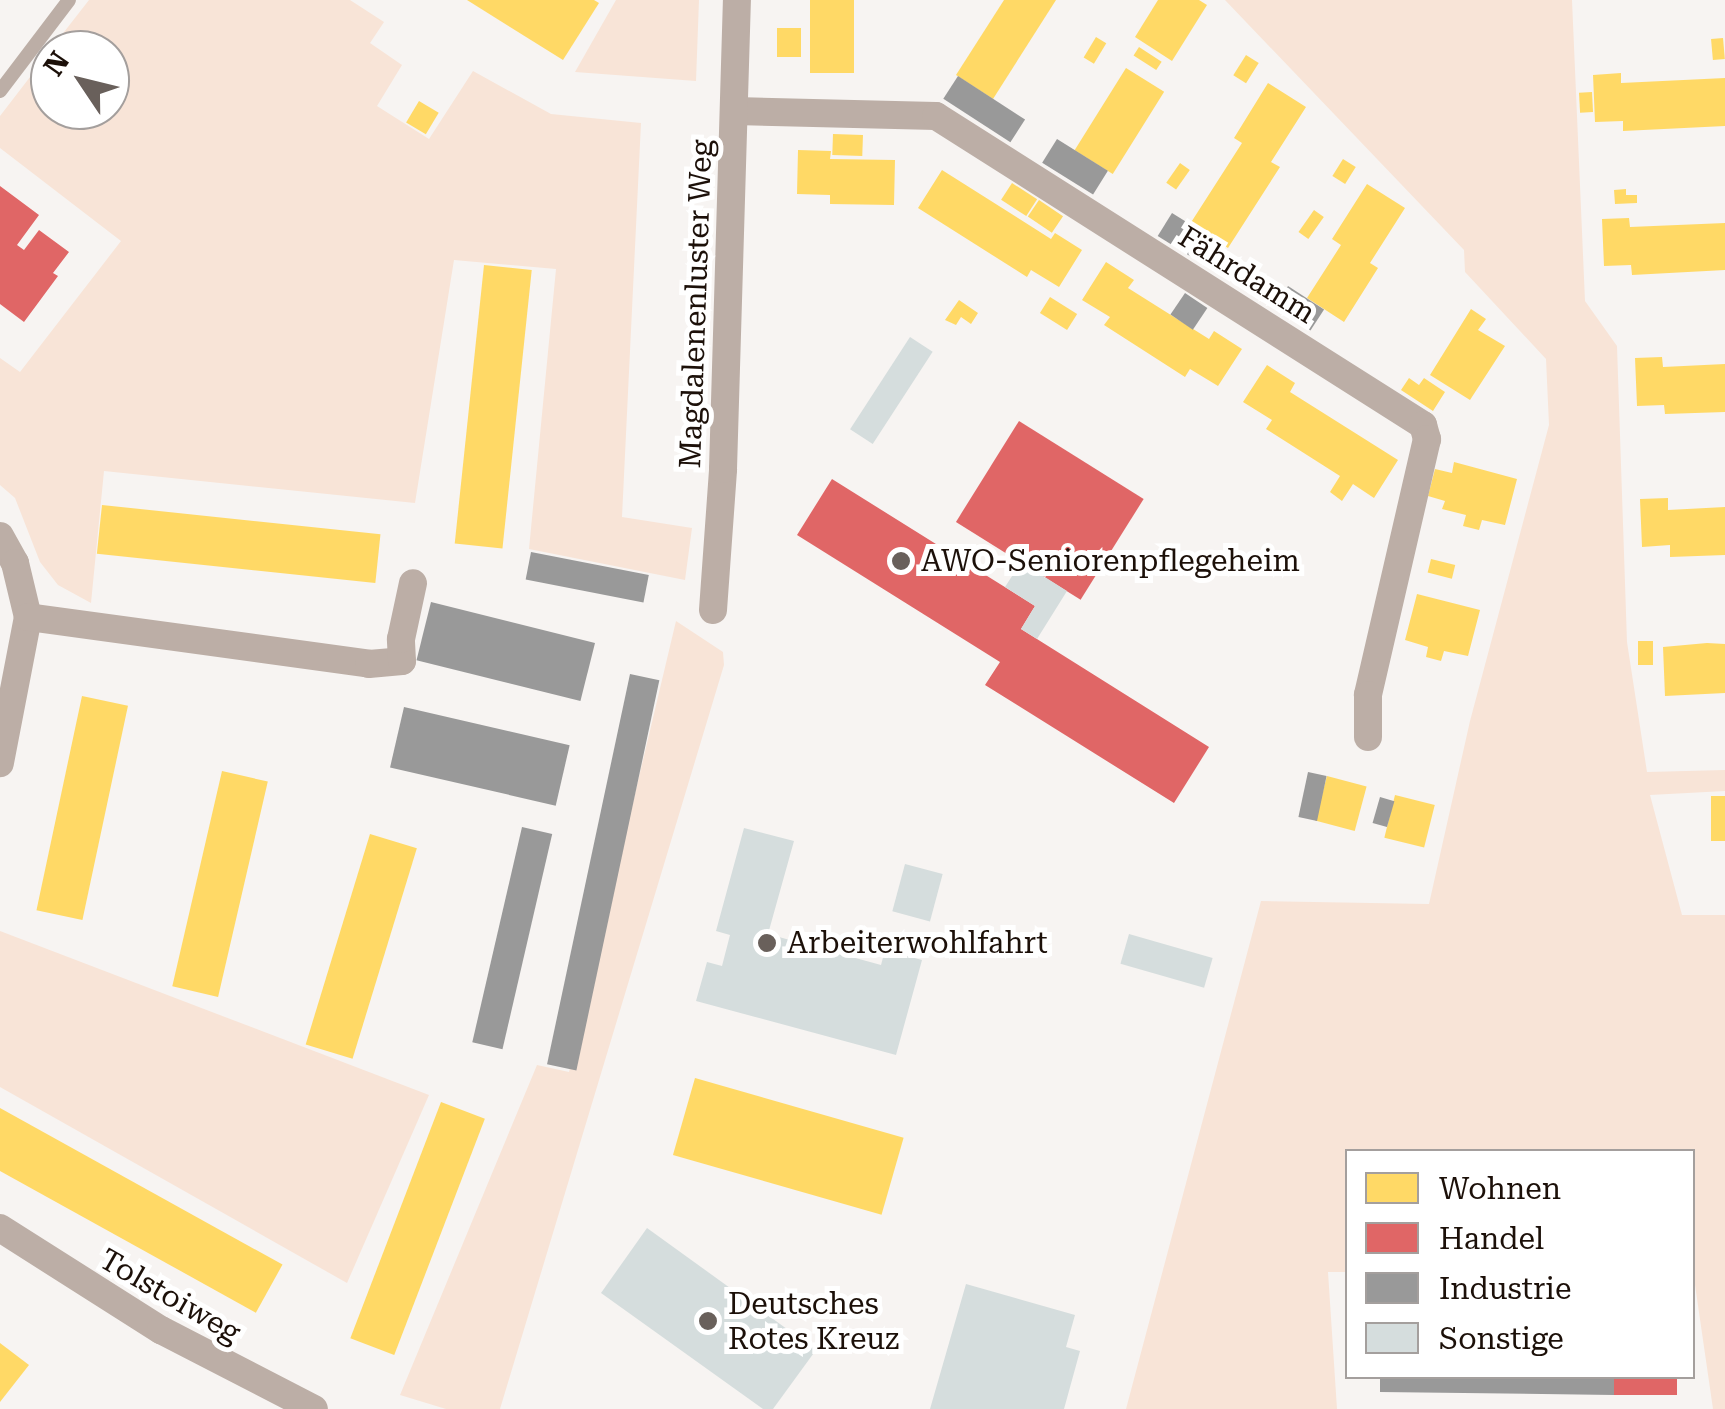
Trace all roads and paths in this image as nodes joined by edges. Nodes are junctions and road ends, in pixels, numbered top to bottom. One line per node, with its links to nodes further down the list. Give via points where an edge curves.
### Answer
1 (70, 0): 3 (lane)
2 (737, 0): 4 (street, Magdalenenluster Weg)
3 (0, 91)
4 (735, 111): 7 (street, Magdalenenluster Weg); 9 (street, Fährdamm, via 936,116 1423,424 1427,440 1368,695)
5 (0, 536): 8 (street, via 15,563)
6 (413, 583): 8 (street, via 402,661 368,664)
7 (713, 610)
8 (28, 617): 10 (street)
9 (1368, 738)
10 (0, 762)
11 (0, 1228): 12 (street, Tolstoiweg, via 161,1330)
12 (314, 1409)

